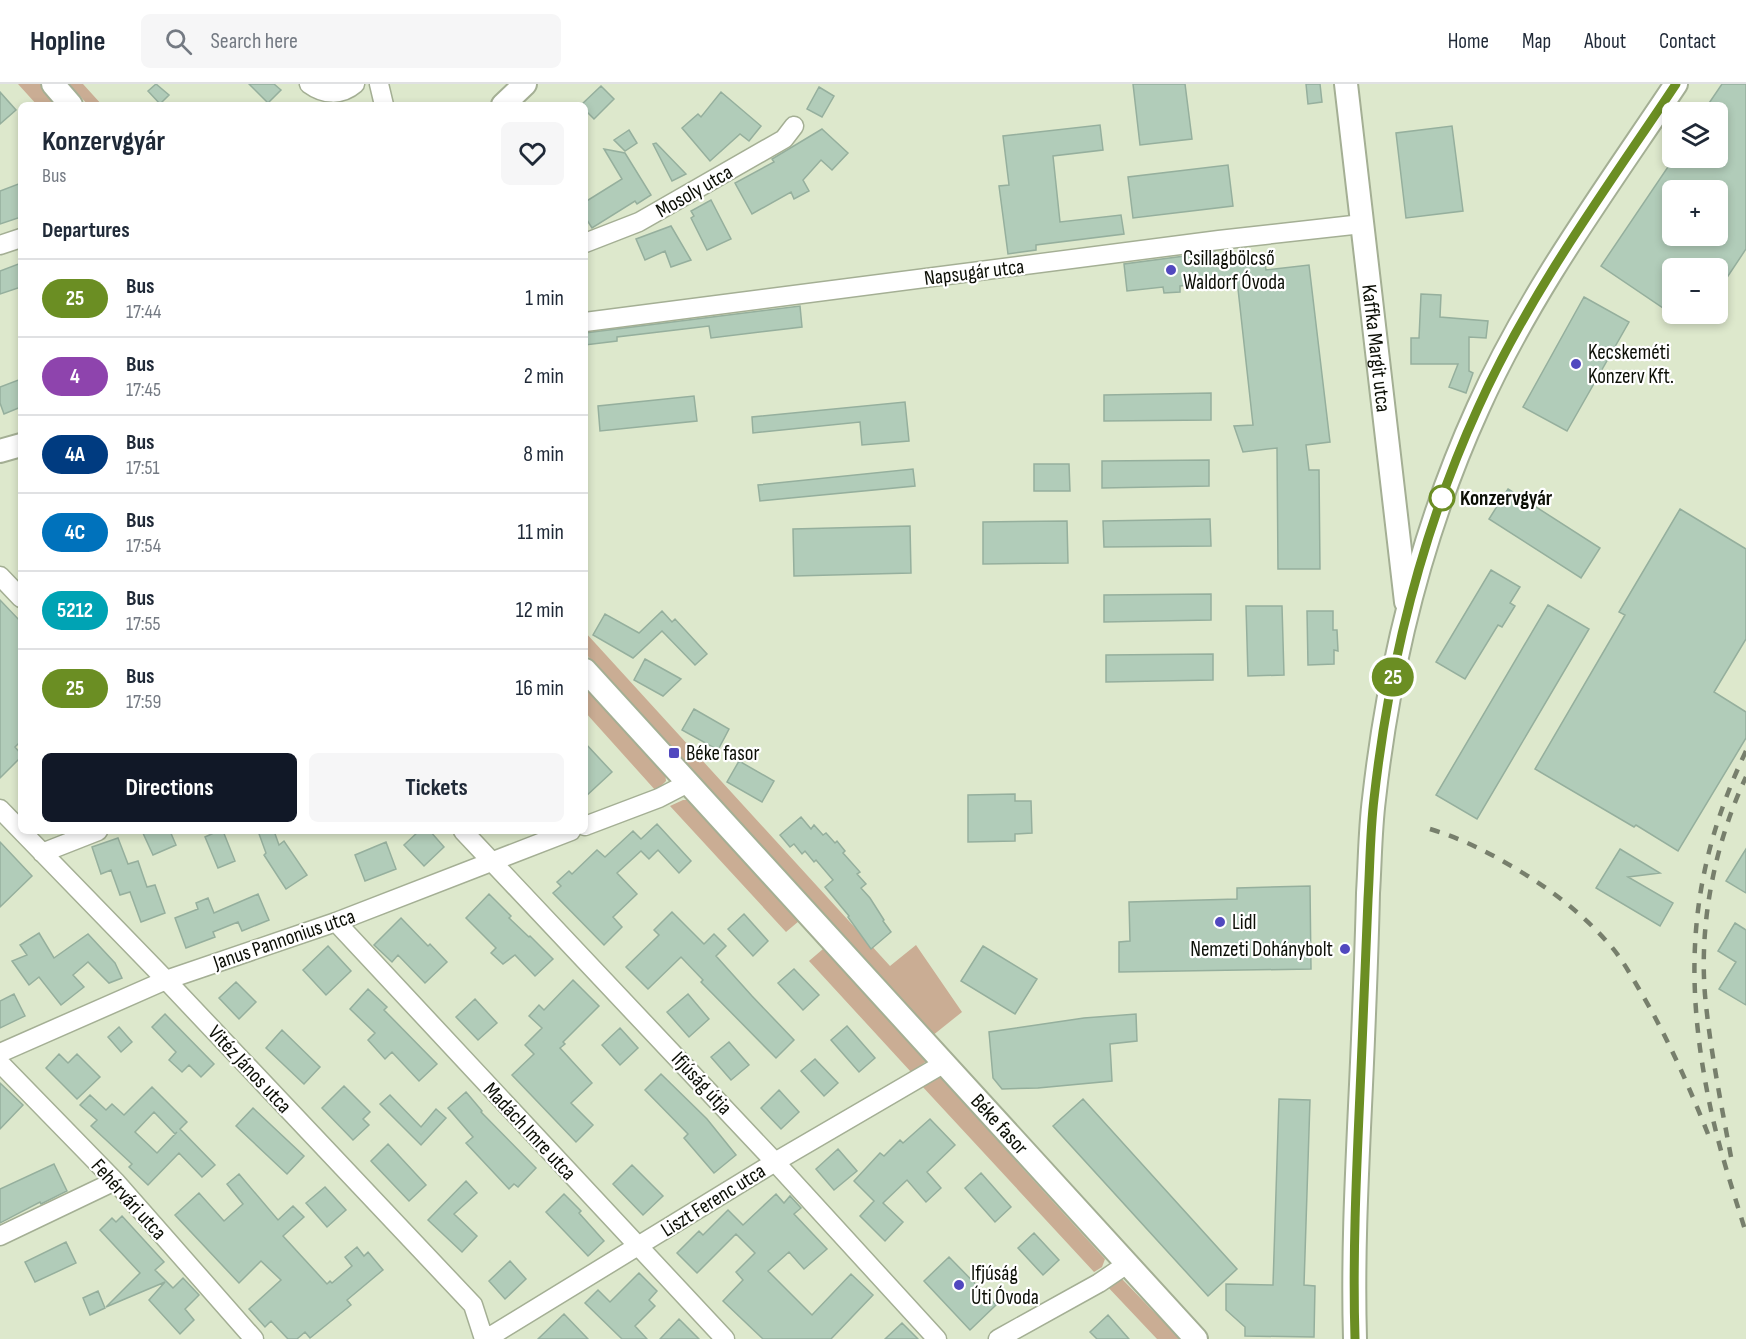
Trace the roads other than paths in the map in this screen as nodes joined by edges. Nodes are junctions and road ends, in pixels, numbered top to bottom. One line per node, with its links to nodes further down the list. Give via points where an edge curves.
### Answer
1 (53, 84): 8 (street)
2 (309, 84): 3 (street, via 335,93)
3 (355, 84)
4 (379, 84): 9 (street)
5 (525, 84): 10 (street)
6 (1346, 84): 12 (street, Kaffka Margit utca)
7 (1676, 84): 21 (street, via 1536,296 1495,370 1445,489)
8 (69, 102)
9 (383, 102)
10 (506, 102)
11 (794, 126): 14 (street, Mosoly utca, via 784,139 649,217)
12 (1362, 224): 16 (street, Napsugár utca); 21 (street, Kaffka Margit utca)
13 (18, 239): 15 (street)
14 (588, 242)
15 (0, 244)
16 (588, 322)
17 (18, 446): 18 (street)
18 (0, 451)
19 (0, 576): 20 (street)
20 (18, 595)
21 (1408, 613): 49 (street, via 1391,685 1374,800 1354,1246)
22 (588, 673): 23 (street, Béke fasor)
23 (688, 783): 25 (street); 37 (street, Béke fasor)
24 (0, 809): 26 (street, Vitéz János utca)
25 (588, 825)
26 (18, 828)
27 (24, 834): 31 (street, Vitéz János utca)
28 (90, 834): 31 (street)
29 (467, 834): 32 (street, Ifjúság útja)
30 (563, 834): 32 (street, Janus Pannonius utca)
31 (42, 853): 34 (street, Vitéz János utca)
32 (493, 860): 33 (street, Janus Pannonius utca); 38 (street, Ifjúság útja)
33 (336, 922): 34 (street, Janus Pannonius utca); 41 (street, Madách Imre utca)
34 (166, 980): 35 (street, Janus Pannonius utca); 44 (street, Vitéz János utca, via 473,1305)
35 (0, 1053)
36 (0, 1063): 39 (street, Fehérvári utca)
37 (943, 1064): 38 (street, Liszt Ferenc utca); 42 (street, Béke fasor)
38 (775, 1162): 41 (street, Liszt Ferenc utca); 46 (street, Ifjúság útja)
39 (115, 1181): 40 (street); 43 (street, Fehérvári utca)
40 (0, 1236)
41 (638, 1246): 44 (street, Liszt Ferenc utca); 45 (street, Madách Imre utca)
42 (1127, 1264): 47 (street); 48 (street, Béke fasor)
43 (254, 1339)
44 (485, 1339)
45 (725, 1339)
46 (937, 1339)
47 (998, 1339)
48 (1196, 1339)
49 (1355, 1339)

